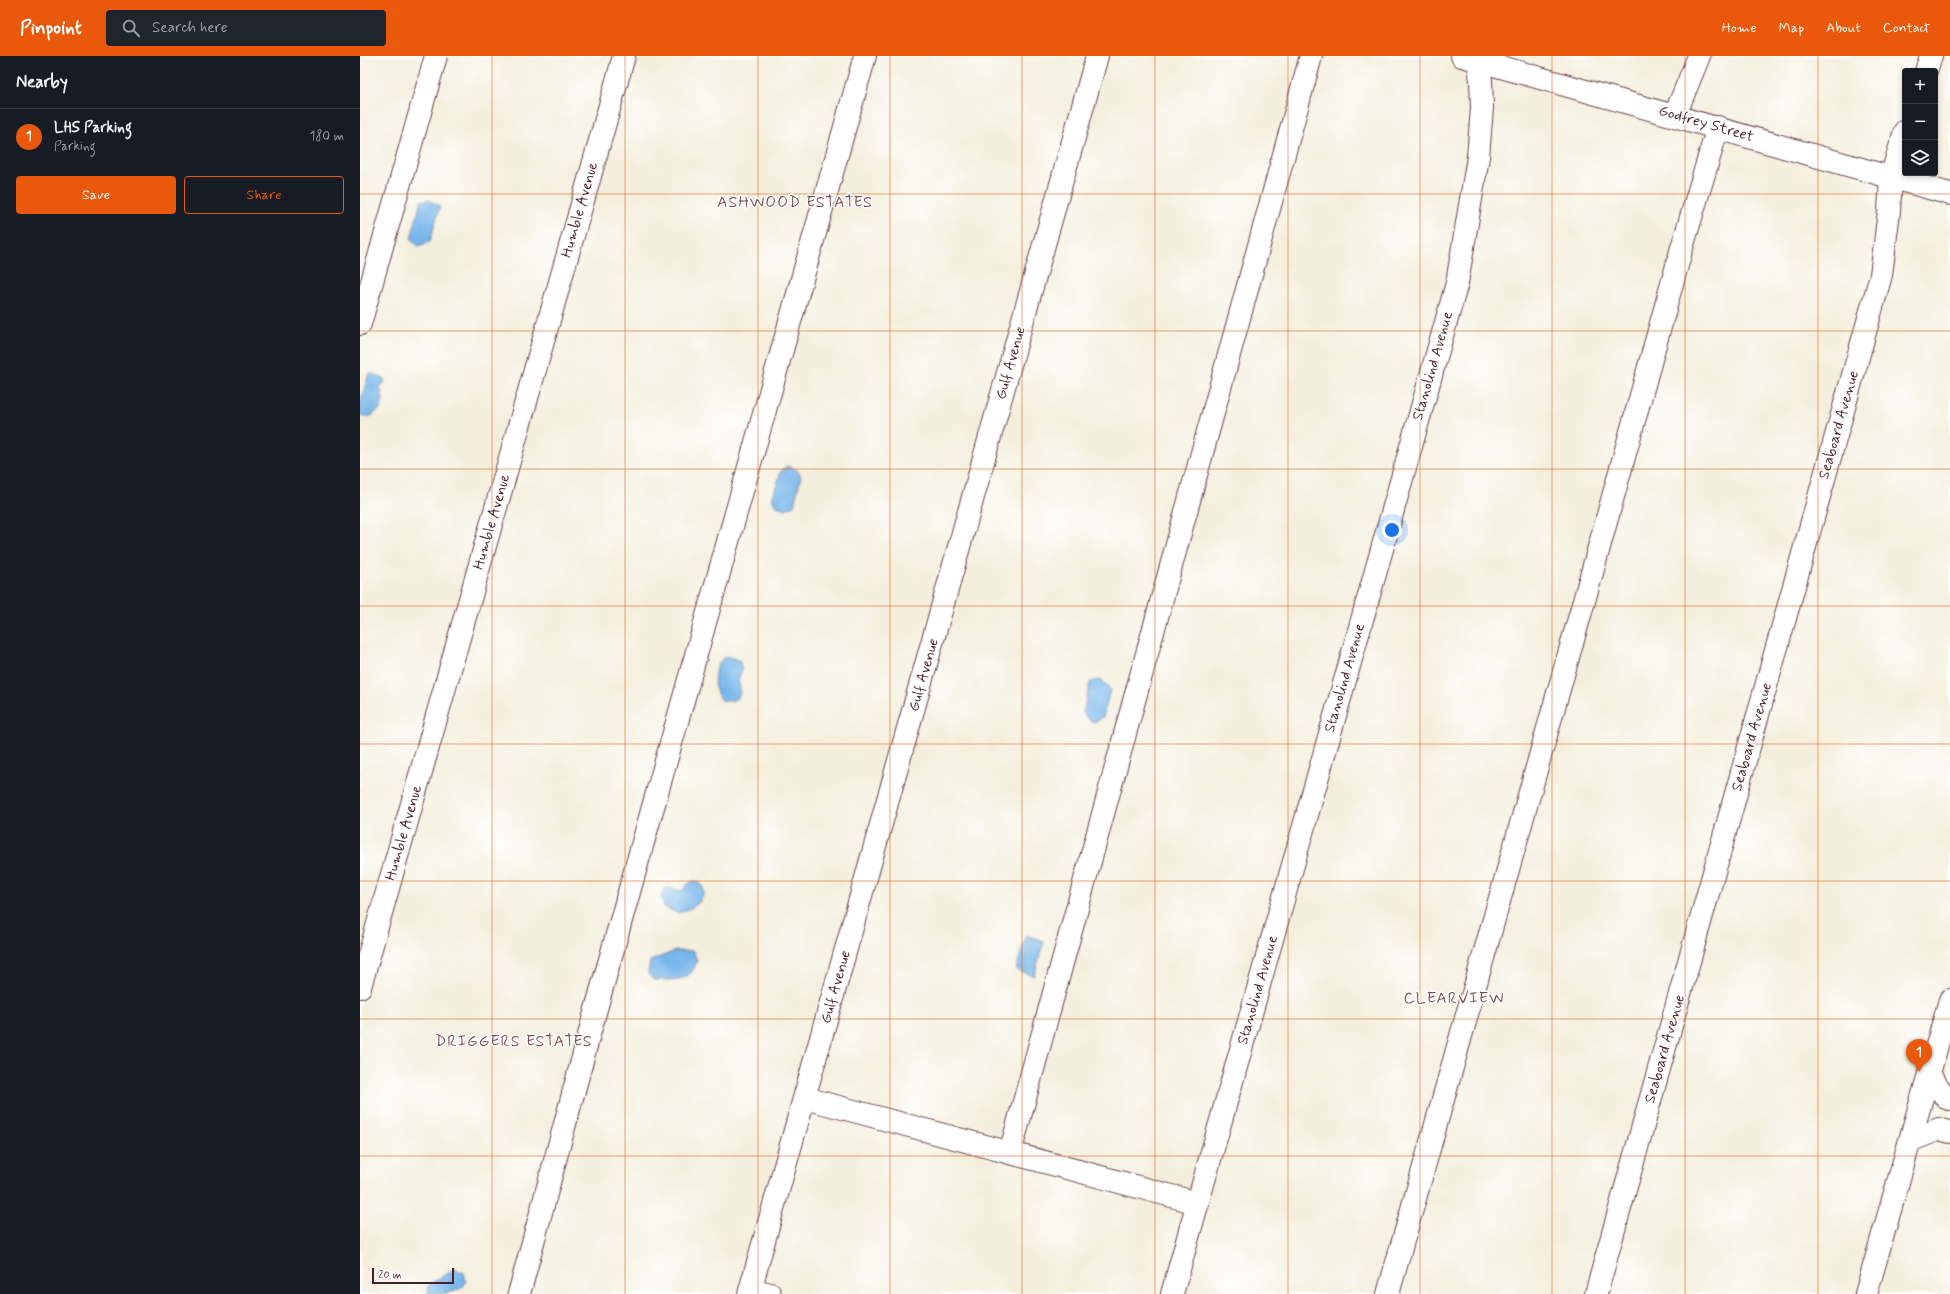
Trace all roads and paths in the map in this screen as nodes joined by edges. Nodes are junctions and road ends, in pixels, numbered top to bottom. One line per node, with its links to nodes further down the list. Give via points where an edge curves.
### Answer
1 (436, 56): 15 (street)
2 (624, 56): 16 (street, Humble Avenue)
3 (865, 56): 26 (street, via 600,994)
4 (1098, 56): 19 (street, Gulf Avenue)
5 (1311, 56): 23 (street)
6 (1699, 56): 10 (street)
7 (1931, 56): 9 (street)
8 (1473, 58): 10 (street, Godfrey Street); 24 (street, Stanolind Avenue, via 1481,80 1481,121 1478,157 1457,283)
9 (1927, 68)
10 (1675, 115): 11 (street, Godfrey Street)
11 (1718, 127): 13 (street, Godfrey Street); 28 (street)
12 (1902, 140): 13 (street, Seaboard Avenue)
13 (1891, 177): 14 (street, Godfrey Street); 29 (street, Seaboard Avenue, via 1881,275)
14 (1950, 194)
15 (360, 324)
16 (360, 987)
17 (1950, 1000): 18 (street)
18 (1929, 1074): 20 (street, via 1946,1098); 22 (street)
19 (805, 1098): 23 (street); 25 (street, Gulf Avenue)
20 (1950, 1099)
21 (1950, 1132): 22 (street, via 1939,1129)
22 (1910, 1142): 30 (street)
23 (1010, 1153): 24 (street)
24 (1198, 1203): 27 (street, Stanolind Avenue)
25 (757, 1292)
26 (519, 1294)
27 (1172, 1294)
28 (1388, 1294)
29 (1596, 1294)
30 (1866, 1294)

